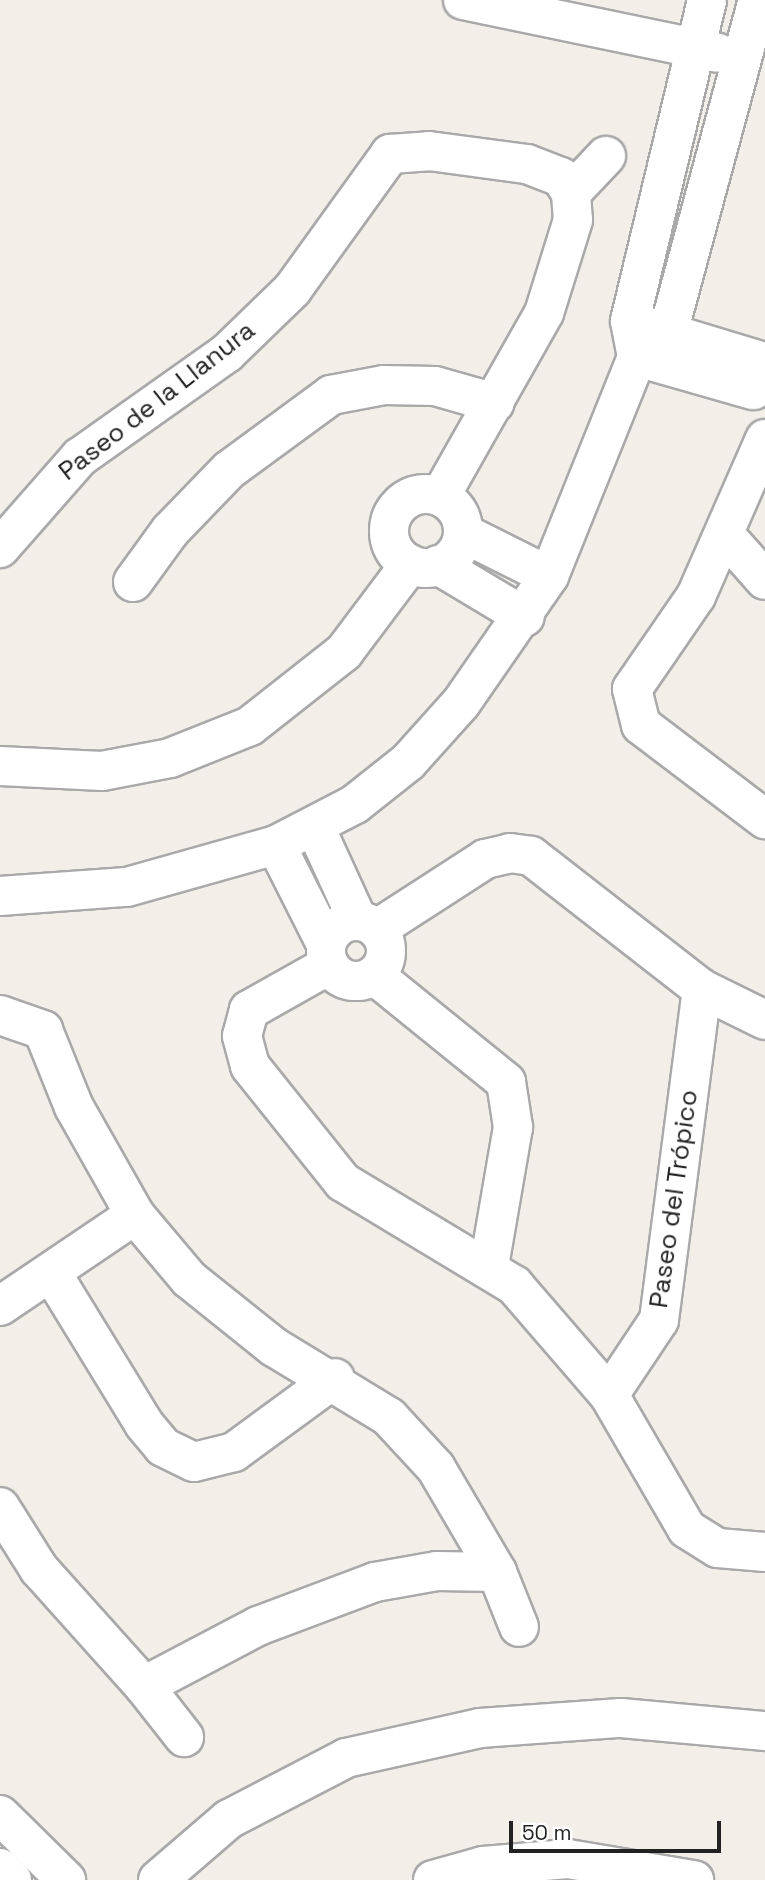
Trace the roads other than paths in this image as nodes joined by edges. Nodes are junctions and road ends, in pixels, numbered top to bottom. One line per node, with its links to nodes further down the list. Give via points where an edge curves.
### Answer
1 (463, 0): 4 (street)
2 (707, 0): 4 (street)
3 (758, 0): 5 (street)
4 (692, 47): 5 (street); 9 (street)
5 (754, 60): 8 (street)
6 (606, 156): 7 (street)
7 (571, 193): 11 (street, via 573,220 544,313); 16 (street, Paseo de la Llanura, via 561,177 527,164 429,151 387,140 292,290 226,353 80,457 36,500)
8 (668, 333): 9 (street); 10 (street)
9 (634, 339): 10 (street); 18 (street)
10 (761, 379)
11 (495, 403): 13 (street); 20 (street, via 435,386 384,385 331,395 229,471 170,531)
12 (765, 439): 15 (street)
13 (440, 497): 14 (street, via 458,511); 17 (street, via 413,496 393,516 392,543)
14 (463, 533): 17 (street, via 456,553); 18 (street)
15 (725, 535): 19 (street); 23 (street, via 696,596 632,689 632,708 641,725)
16 (0, 548)
17 (424, 564): 21 (street); 22 (street, via 344,652 250,726 170,758 102,771)
18 (550, 576): 21 (street)
19 (765, 580)
20 (133, 582)
21 (525, 617): 24 (street, via 408,762)
22 (0, 766)
23 (765, 819)
24 (315, 827): 25 (street); 29 (street)
25 (276, 845): 27 (street, via 193,873); 30 (street)
26 (0, 881): 27 (street)
27 (46, 893): 28 (street)
28 (0, 896)
29 (367, 925): 30 (street, via 338,926); 31 (street, via 386,948); 32 (street, via 485,859 510,853 531,856)
30 (327, 954): 31 (street, via 354,982); 36 (street, via 249,1010 242,1036 250,1066 344,1182)
31 (374, 975): 36 (street, via 506,1082 513,1127)
32 (702, 989): 34 (street); 40 (street, Paseo del Trópico, via 659,1320)
33 (0, 1015): 35 (street, via 43,1030 75,1108)
34 (765, 1020)
35 (135, 1215): 37 (street); 39 (street, via 232,1317)
36 (489, 1266): 40 (street, via 514,1285)
37 (51, 1272): 38 (street); 39 (street, via 144,1424 163,1447 194,1462 233,1452)
38 (0, 1306)
39 (335, 1378): 43 (street, via 389,1417 436,1468)
40 (609, 1395): 42 (street, via 687,1529 718,1548)
41 (0, 1507): 45 (street, via 38,1569)
42 (765, 1552)
43 (497, 1572): 44 (street); 45 (street, via 437,1571 350,1590 258,1626)
44 (519, 1627)
45 (144, 1686): 47 (street)
46 (765, 1731): 52 (street, via 621,1718 480,1728 346,1758 229,1819)
47 (184, 1737)
48 (0, 1815): 51 (street)
49 (0, 1868): 50 (street)
50 (12, 1880)
51 (66, 1880)
52 (159, 1880)
53 (433, 1880): 54 (street, via 483,1866 568,1859)
54 (694, 1880)

